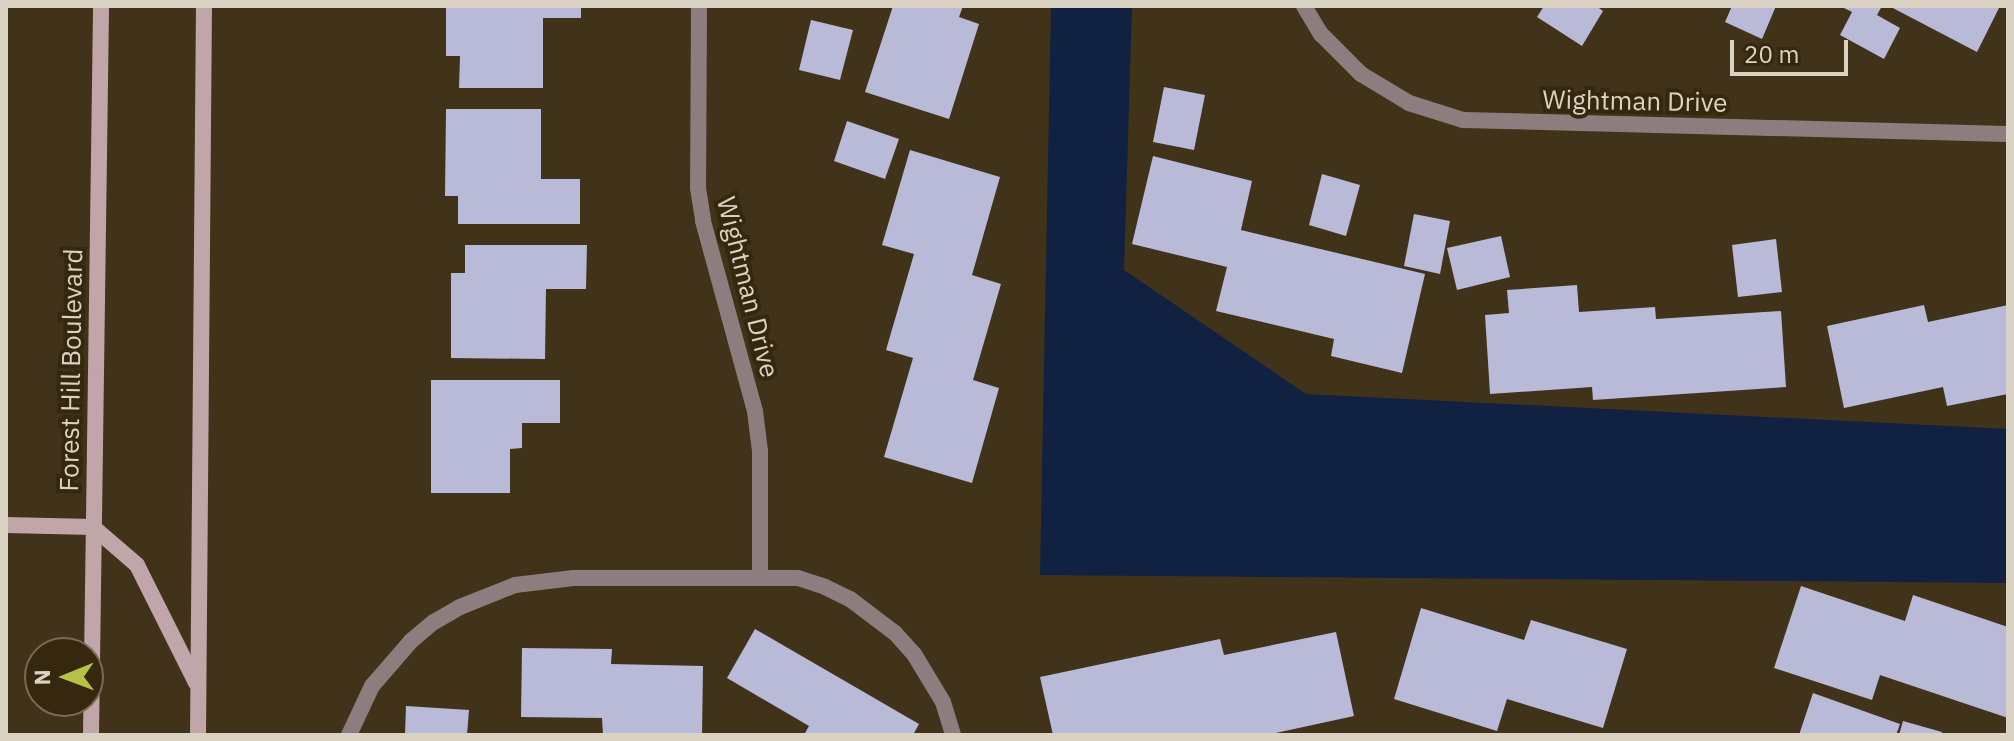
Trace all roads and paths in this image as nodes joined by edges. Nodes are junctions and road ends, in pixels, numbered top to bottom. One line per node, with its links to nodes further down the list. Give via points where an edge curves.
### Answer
1 (101, 6): 7 (main road, Forest Hill Boulevard)
2 (204, 6): 9 (main road)
3 (699, 6): 8 (street, Wightman Drive, via 698,188 755,411)
4 (1304, 6): 5 (street, Wightman Drive, via 1321,34 1361,74 1409,103 1463,120)
5 (2008, 134)
6 (6, 525): 7 (main road)
7 (93, 527): 9 (main road, via 137,565); 10 (main road, Forest Hill Boulevard)
8 (760, 578): 12 (street, via 574,578 487,594 411,641 372,686); 13 (street, via 798,578 825,587 895,633 930,677)
9 (199, 688): 11 (main road)
10 (91, 735)
11 (198, 735)
12 (349, 735)
13 (953, 735)

